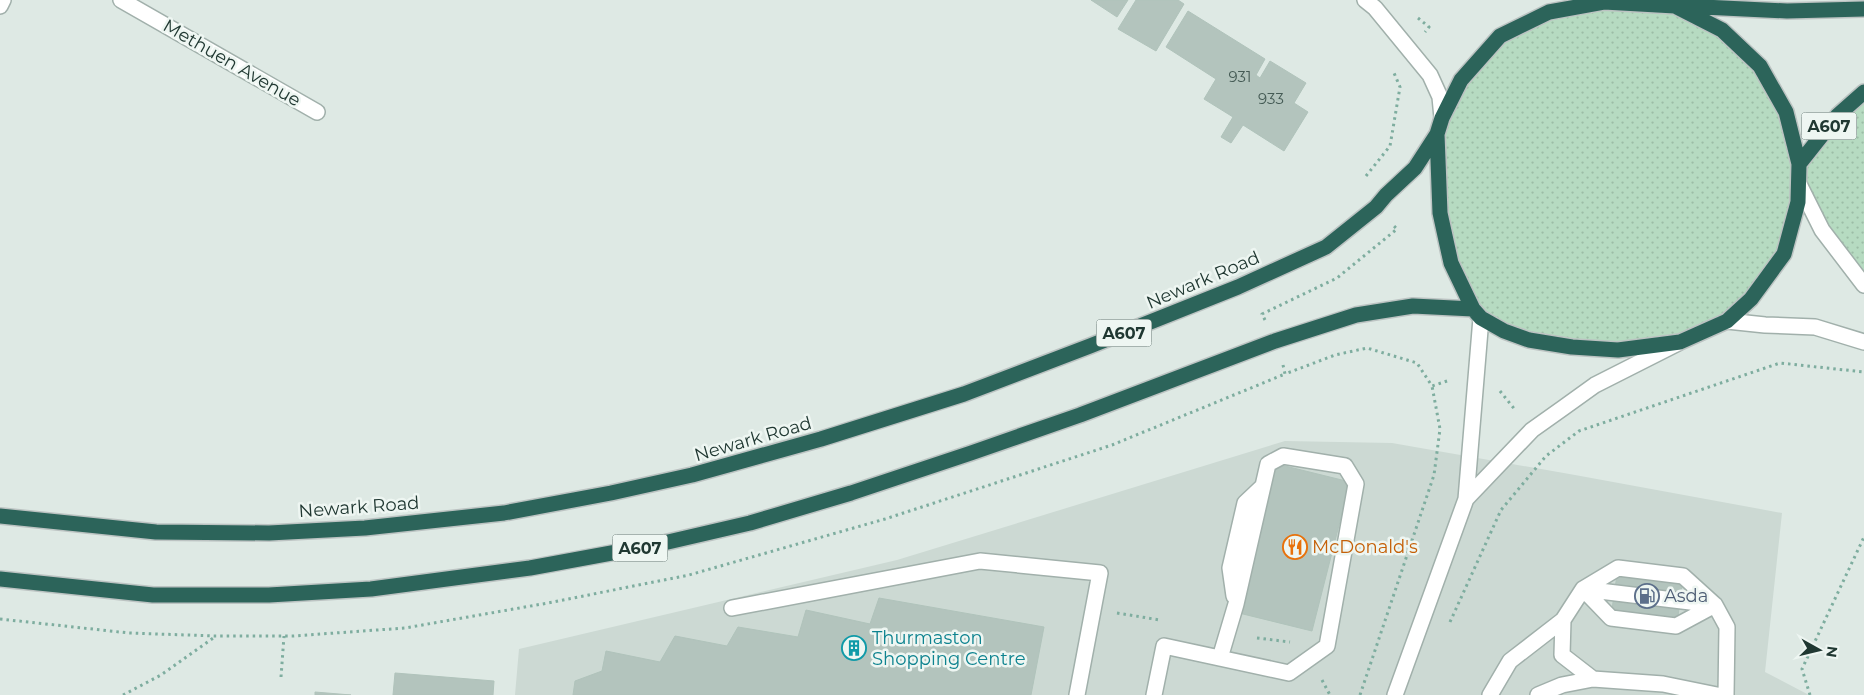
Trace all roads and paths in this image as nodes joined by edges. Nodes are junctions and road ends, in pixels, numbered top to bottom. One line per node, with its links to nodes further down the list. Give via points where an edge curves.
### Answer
1 (3, 0): 6 (street)
2 (121, 0): 10 (street, Methuen Avenue)
3 (1366, 0): 11 (street, via 1430,75 1440,97)
4 (1570, 0): 5 (street)
5 (1604, 2): 7 (highway); 11 (highway, via 1549,12 1500,36 1461,80)
6 (0, 6)
7 (1675, 6): 8 (highway, via 1787,11); 13 (highway, via 1722,30 1760,66 1786,112)
8 (1864, 9)
9 (1864, 92): 13 (highway, A607, via 1838,116)
10 (317, 112)
11 (1442, 118): 12 (highway)
12 (1437, 134): 16 (highway, via 1440,213 1451,263); 23 (highway, Newark Road / A607, via 1415,168 1376,207 1326,248 1238,288 964,394 692,475 504,513 365,528 269,533 156,532)
13 (1799, 164): 14 (highway)
14 (1799, 184): 15 (street, via 1822,230); 17 (highway, via 1798,202 1784,254 1751,299)
15 (1864, 285)
16 (1477, 313): 18 (highway, via 1504,331 1528,340 1572,347 1618,350); 22 (street); 25 (highway, A607, via 1413,306 1356,315 1275,341 1080,415 851,493 655,545 540,566 371,589 269,595 153,595)
17 (1727, 321): 18 (highway); 19 (street, via 1815,327)
18 (1680, 342): 22 (street, via 1595,385 1532,430)
19 (1864, 342)
20 (1864, 372): 30 (path, via 1780,363 1579,431 1546,456 1501,510)
21 (1432, 386): 39 (path, via 1440,428 1434,475)
22 (1466, 498): 40 (street)
23 (0, 516)
24 (1864, 538): 45 (path, via 1802,669)
25 (0, 579)
26 (1583, 589): 27 (street); 27 (street, via 1618,568 1683,576); 27 (street, via 1611,618 1676,626); 29 (street)
27 (1715, 605): 44 (street, via 1727,627)
28 (732, 608): 37 (street, via 980,561 1100,573)
29 (1563, 620): 35 (street, via 1562,655); 41 (street, via 1510,661)
30 (1450, 623)
31 (216, 636): 36 (path, via 161,675)
32 (284, 636): 34 (path)
33 (1220, 658): 33 (street, via 1289,673 1327,646 1356,484 1345,466 1284,456 1268,464 1236,604); 38 (street, via 1164,646)
34 (281, 677)
35 (1593, 679): 42 (street, via 1562,685); 43 (street, via 1663,684)
36 (123, 695)
37 (1077, 695)
38 (1154, 695)
39 (1360, 695)
40 (1395, 695)
41 (1490, 695)
42 (1538, 695)
43 (1717, 695)
44 (1726, 695)
45 (1810, 695)

